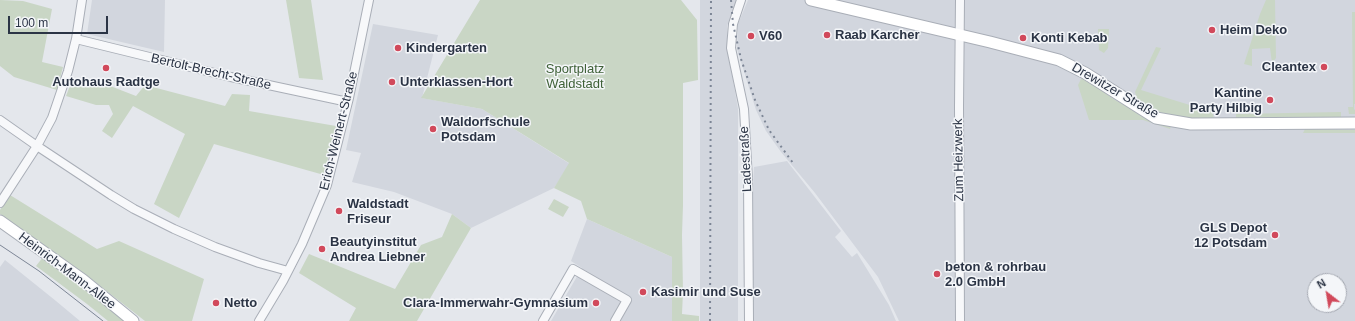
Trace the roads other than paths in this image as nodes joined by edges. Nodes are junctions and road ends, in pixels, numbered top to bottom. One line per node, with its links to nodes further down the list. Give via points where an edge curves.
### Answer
1 (82, 0): 7 (street)
2 (368, 0): 8 (street, Erich-Weinert-Straße)
3 (741, 0): 19 (street, Ladestraße, via 732,24 731,48 744,109 748,179)
4 (811, 0): 6 (street, Drewitzer Straße)
5 (960, 0): 6 (street, Zum Heizwerk)
6 (960, 35): 10 (street, Drewitzer Straße, via 1070,64 1156,118 1191,124); 20 (street, Zum Heizwerk)
7 (76, 39): 8 (street, Bertolt-Brecht-Straße, via 231,77); 11 (street, via 52,118)
8 (348, 102): 14 (street, Erich-Weinert-Straße, via 327,185)
9 (0, 120): 11 (street)
10 (1355, 123)
11 (37, 146): 12 (street); 14 (street, via 132,208 215,247)
12 (0, 203)
13 (0, 221): 15 (street, Heinrich-Mann-Allee, via 83,280)
14 (288, 272): 16 (street, Erich-Weinert-Straße)
15 (133, 321)
16 (259, 321)
17 (543, 321): 18 (street, via 573,269 627,300)
18 (615, 321)
19 (750, 321)
20 (960, 321)

